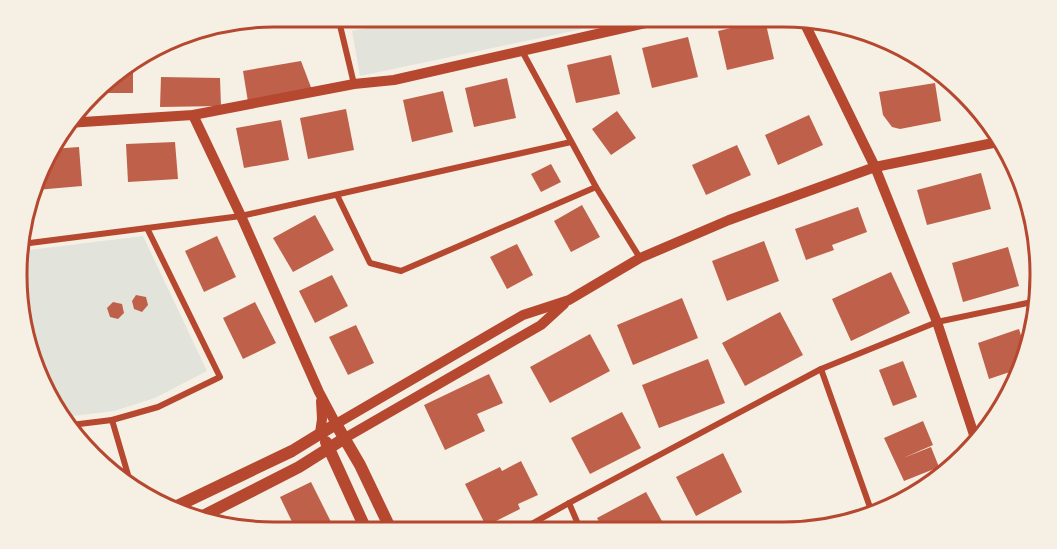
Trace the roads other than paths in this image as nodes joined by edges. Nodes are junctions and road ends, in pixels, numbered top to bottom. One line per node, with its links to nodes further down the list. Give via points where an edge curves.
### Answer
1 (341, 27): 5 (street)
2 (627, 27): 4 (street)
3 (807, 29): 10 (street)
4 (522, 50): 5 (street, via 394,80); 8 (street)
5 (354, 84): 6 (street)
6 (193, 115): 7 (street); 13 (street)
7 (79, 122)
8 (571, 142): 11 (street); 12 (street)
9 (992, 143): 10 (street)
10 (875, 167): 16 (street, via 729,220); 19 (street)
11 (596, 187): 12 (street, via 401,271 370,263); 16 (street)
12 (337, 195): 13 (street)
13 (241, 216): 14 (street); 21 (street)
14 (147, 228): 15 (street); 22 (street, via 220,377 158,407)
15 (29, 243)
16 (640, 258): 17 (street)
17 (569, 300): 23 (street, via 523,315); 27 (street, via 536,328)
18 (1028, 305): 19 (street)
19 (938, 322): 20 (street); 25 (street)
20 (821, 369): 30 (street); 32 (street)
21 (319, 392): 23 (street); 26 (street)
22 (112, 420): 24 (street); 29 (street)
23 (336, 423): 26 (main road); 27 (main road)
24 (77, 424)
25 (973, 432)
26 (320, 433): 28 (main road); 31 (main road, via 292,451)
27 (345, 438): 28 (main road); 35 (main road)
28 (329, 448): 33 (main road); 34 (main road)
29 (128, 474)
30 (569, 503): 36 (street); 37 (street)
31 (182, 504)
32 (870, 506)
33 (208, 513)
34 (362, 522)
35 (387, 522)
36 (535, 522)
37 (577, 522)

